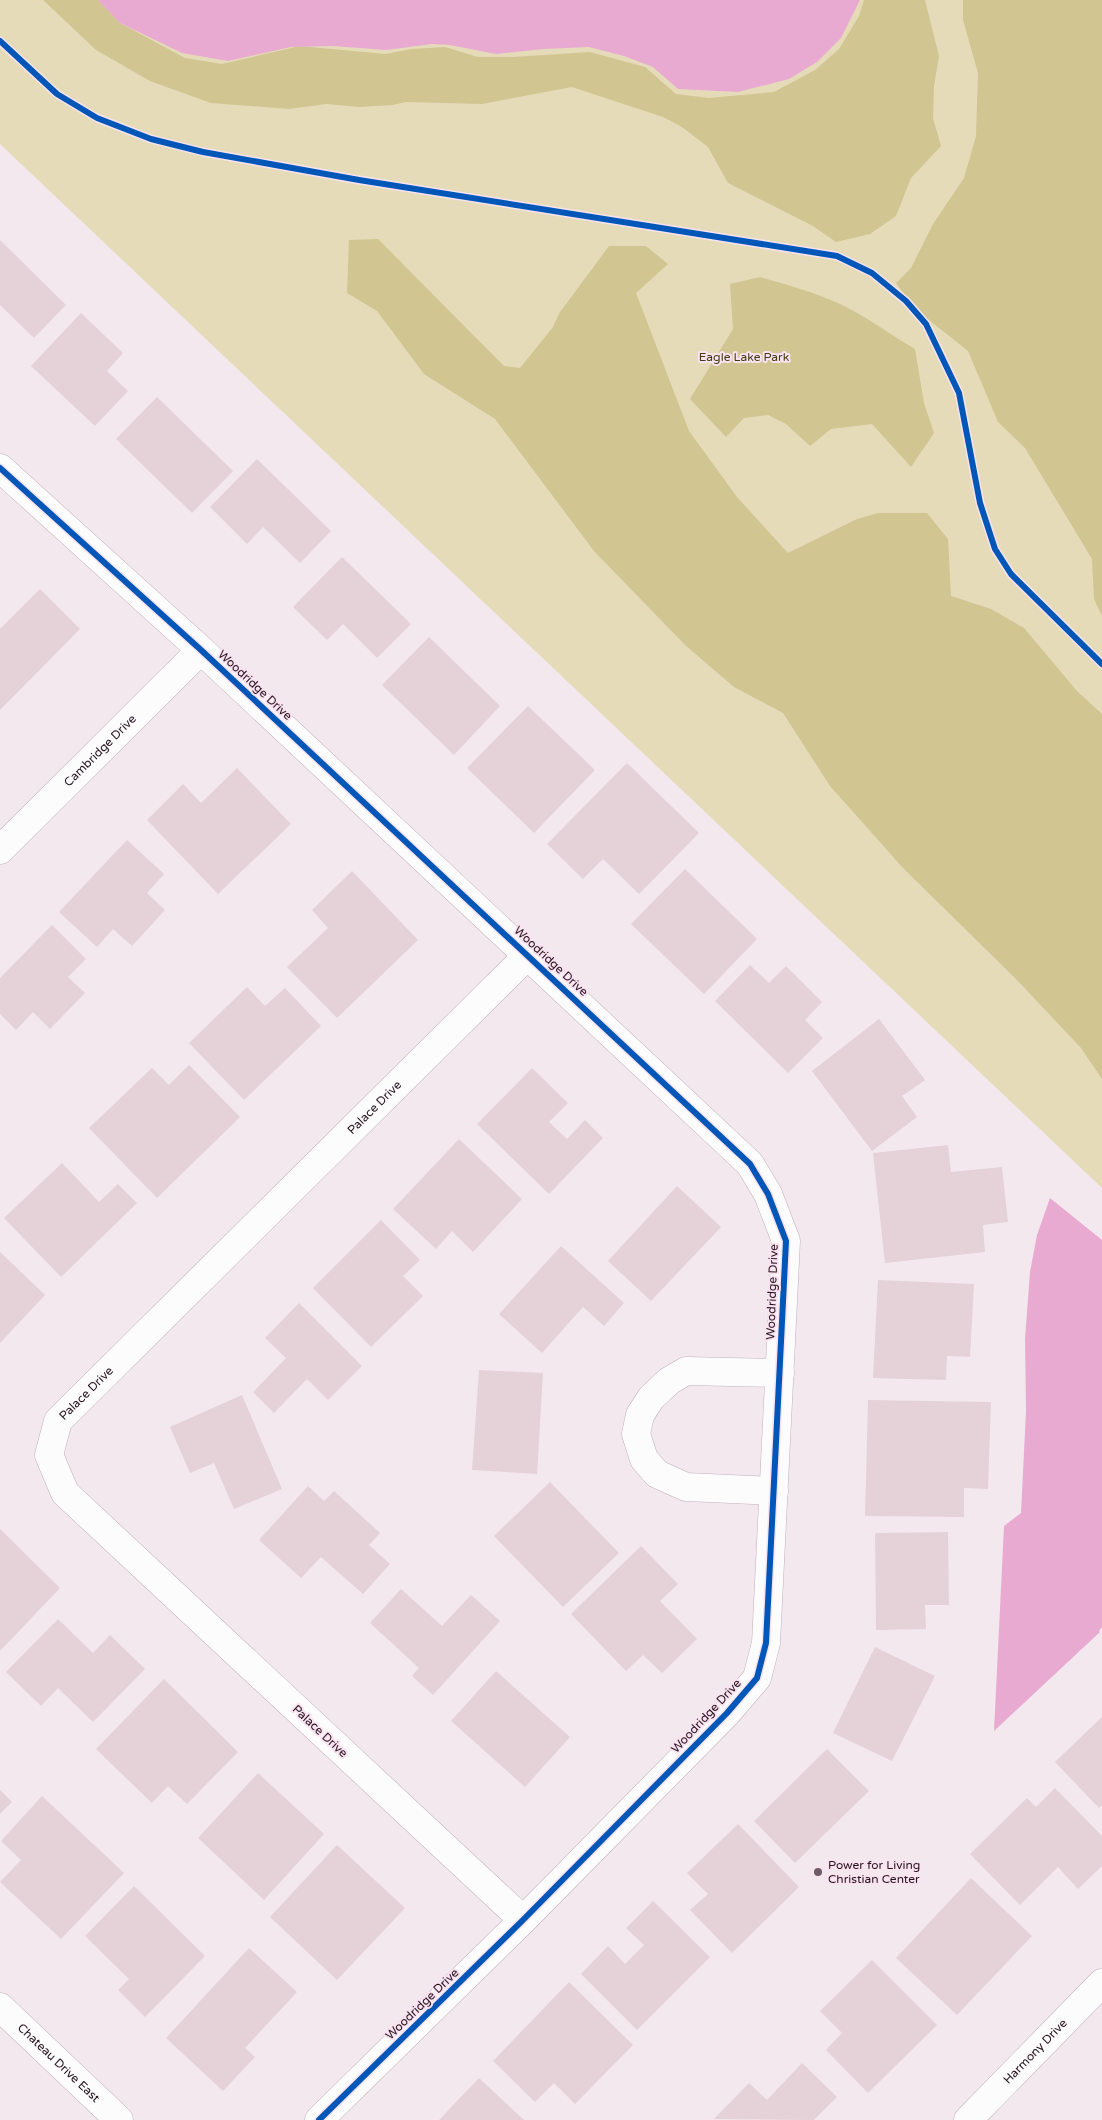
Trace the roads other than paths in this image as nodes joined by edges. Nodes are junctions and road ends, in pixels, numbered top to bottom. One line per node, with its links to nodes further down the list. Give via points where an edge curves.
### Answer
1 (0, 468): 2 (street, Woodridge Drive)
2 (201, 650): 3 (street, Cambridge Drive); 4 (street, Woodridge Drive)
3 (0, 850)
4 (528, 955): 5 (street, Woodridge Drive, via 750,1164 768,1194 786,1241); 7 (street, Palace Drive, via 58,1421 49,1455 65,1493)
5 (780, 1373): 6 (street, Woodridge Drive); 6 (street, via 686,1371 651,1398 640,1415 636,1434 644,1459 657,1474 686,1487)
6 (774, 1491): 7 (street, Woodridge Drive, via 766,1643 756,1678 727,1713)
7 (523, 1920): 11 (street, Woodridge Drive)
8 (1102, 1983): 12 (street, Harmony Drive)
9 (0, 2007): 10 (street, Chateau Drive East)
10 (119, 2120)
11 (319, 2120)
12 (968, 2120)

